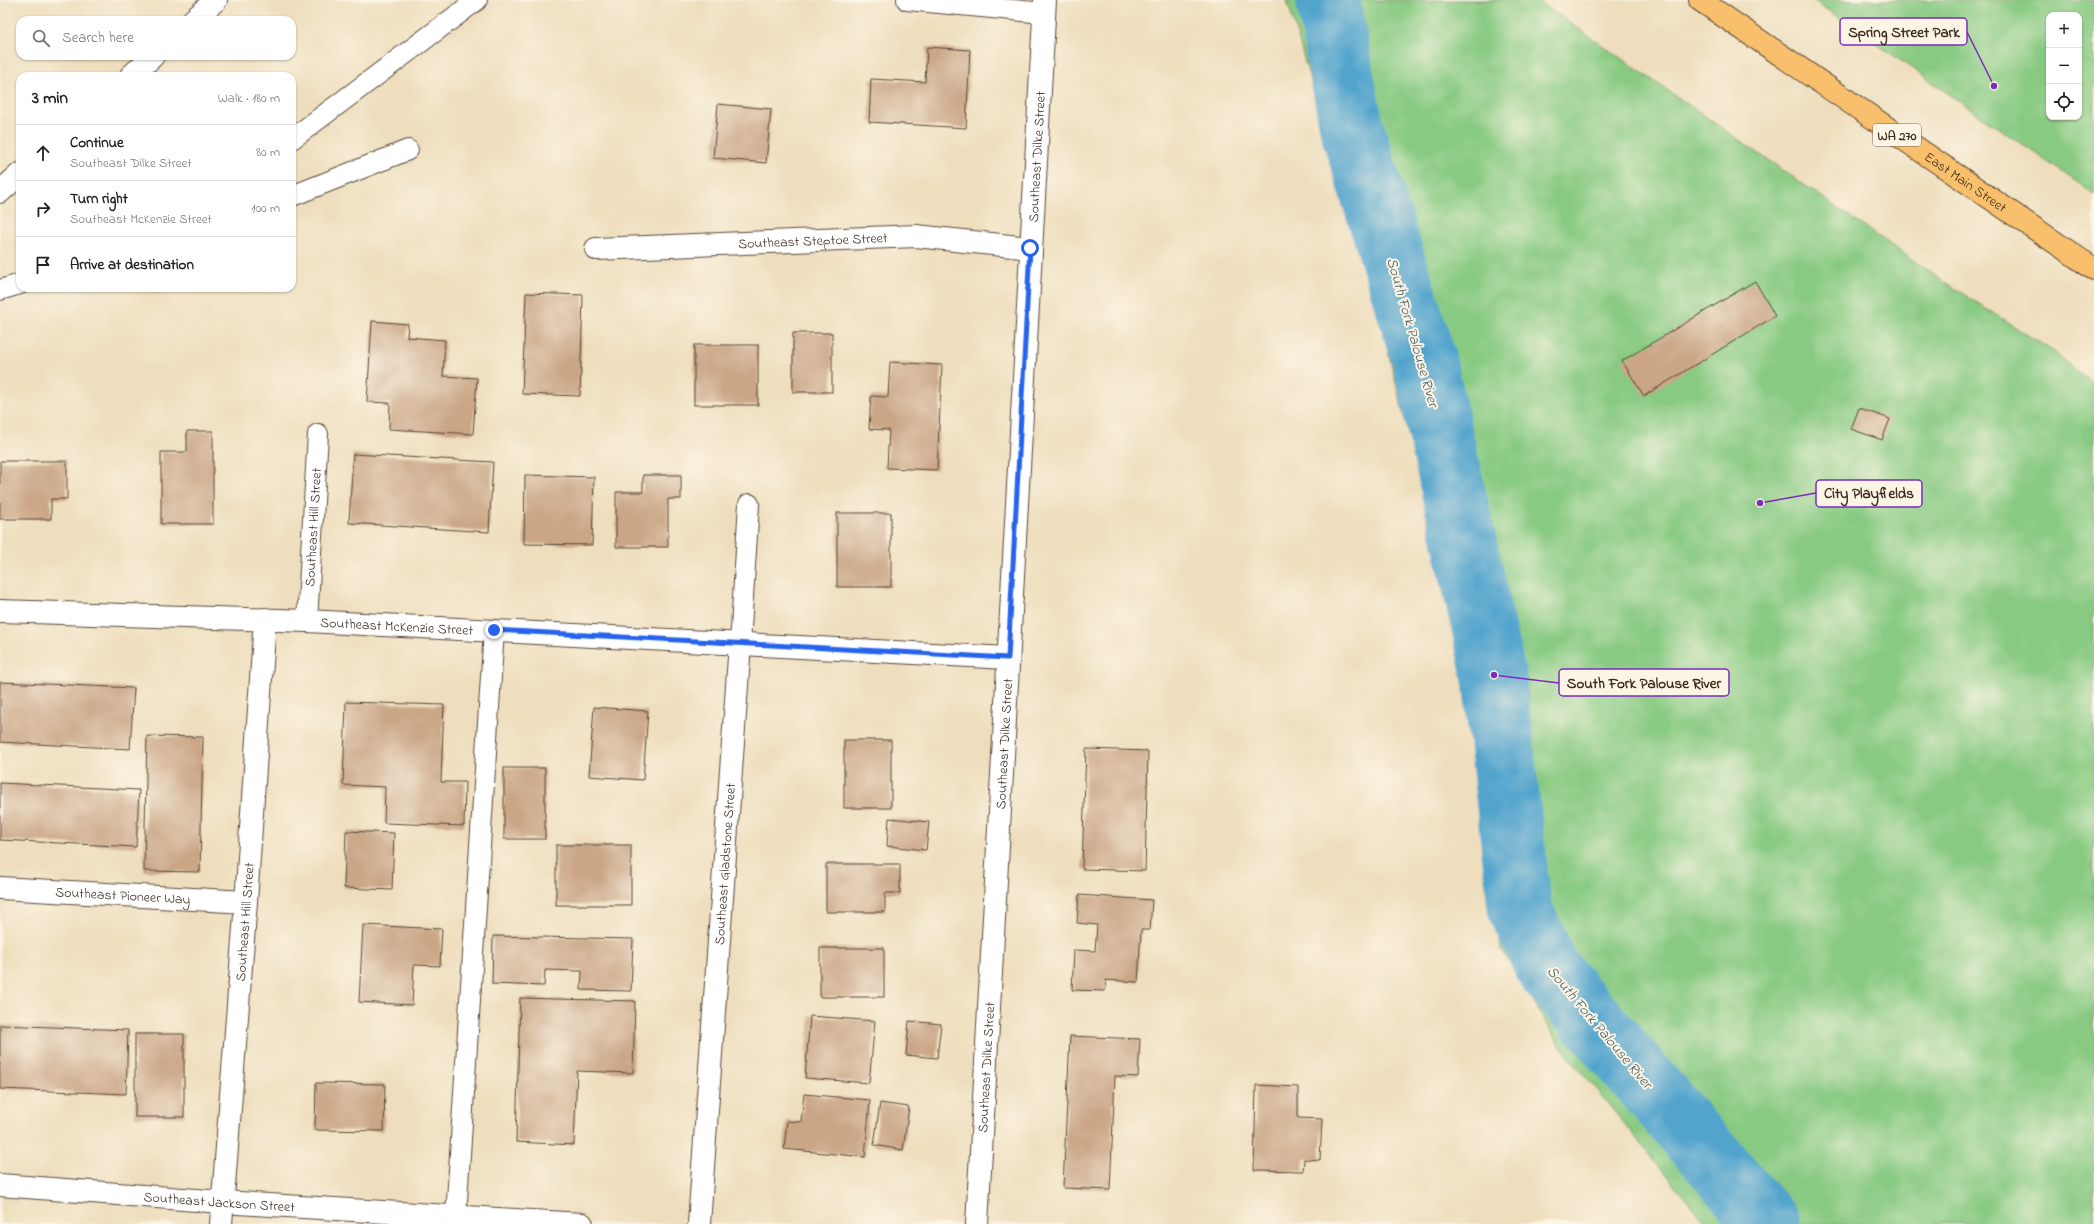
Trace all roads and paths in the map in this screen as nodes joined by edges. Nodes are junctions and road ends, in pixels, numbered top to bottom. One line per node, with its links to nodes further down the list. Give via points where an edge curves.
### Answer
1 (216, 0): 6 (street)
2 (477, 0): 9 (lane)
3 (907, 0): 5 (lane)
4 (1700, 0): 16 (main road, East Main Street / WA 270)
5 (1044, 7): 14 (street, Southeast Dilke Street)
6 (198, 16)
7 (149, 60): 8 (street)
8 (136, 72)
9 (296, 136)
10 (408, 150): 13 (lane)
11 (16, 178): 12 (street)
12 (0, 192)
13 (296, 194)
14 (1030, 248): 15 (street, Southeast Steptoe Street, via 916,236); 26 (street, Southeast Dilke Street)
15 (596, 249)
16 (2094, 269)
17 (16, 285): 18 (lane)
18 (0, 290)
19 (318, 434): 23 (lane, Southeast Hill Street)
20 (749, 504): 25 (lane, Southeast Gladstone Street)
21 (0, 611): 22 (street, Southeast McKenzie Street)
22 (265, 619): 23 (street, Southeast McKenzie Street); 28 (street, Southeast Hill Street)
23 (307, 621): 24 (street, Southeast McKenzie Street)
24 (494, 630): 25 (street, Southeast McKenzie Street); 31 (lane)
25 (740, 643): 26 (street, Southeast McKenzie Street); 34 (street, Southeast Gladstone Street)
26 (1008, 658): 35 (street, Southeast Dilke Street)
27 (0, 888): 28 (street, Southeast Pioneer Way)
28 (246, 902): 30 (street, Southeast Hill Street)
29 (0, 1185): 30 (street, Southeast Jackson Street)
30 (222, 1202): 31 (street, Southeast Jackson Street); 32 (street, Southeast Hill Street)
31 (456, 1216): 33 (street, Southeast Jackson Street)
32 (220, 1224)
33 (582, 1224)
34 (699, 1224)
35 (978, 1224)

